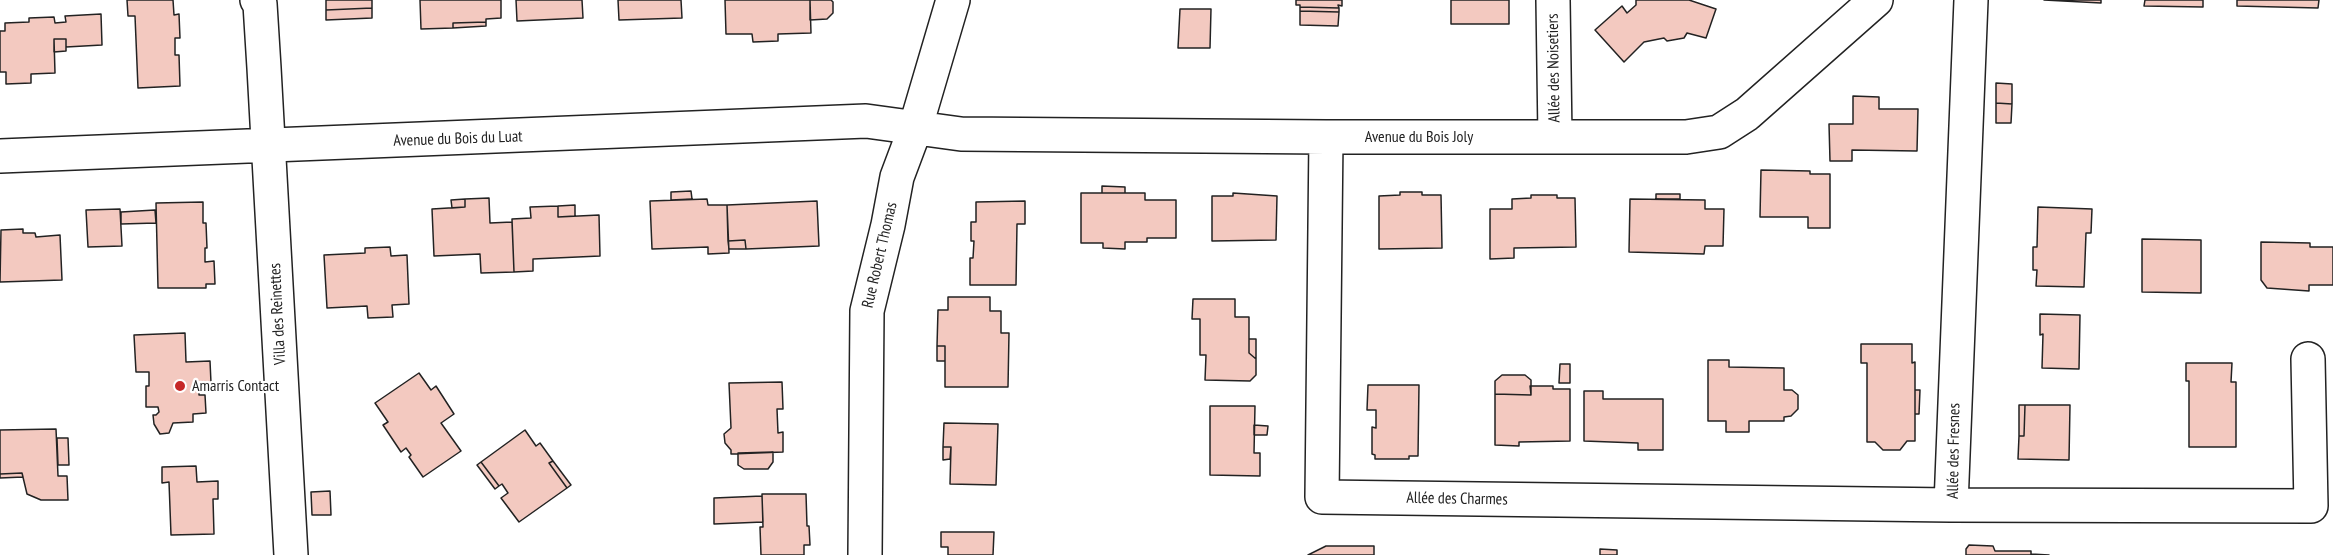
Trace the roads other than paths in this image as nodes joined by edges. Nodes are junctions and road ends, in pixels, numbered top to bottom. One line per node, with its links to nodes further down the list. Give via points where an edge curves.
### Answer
1 (257, 0): 9 (street, Villa des Reinettes)
2 (953, 0): 6 (street, Rue Robert Thomas)
3 (1553, 0): 7 (street, Allée des Noisetiers)
4 (1876, 0): 7 (street, Avenue du Bois Joly, via 1747,114 1719,132 1686,137)
5 (1971, 0): 12 (street, Allée des Fresnes)
6 (915, 129): 8 (street, Avenue du Bois Joly, via 961,134); 9 (street, Avenue du Bois du Luat, via 866,121); 14 (street, Rue Robert Thomas, via 897,177 867,311)
7 (1555, 137): 8 (street, Avenue du Bois Joly)
8 (1326, 138): 12 (street, Allée des Charmes, via 1322,497)
9 (268, 146): 10 (street, Avenue du Bois du Luat); 13 (street, Villa des Reinettes)
10 (0, 156)
11 (2308, 359): 12 (street, Allée des Fresnes, via 2311,506)
12 (1951, 505)
13 (291, 555)
14 (865, 555)

